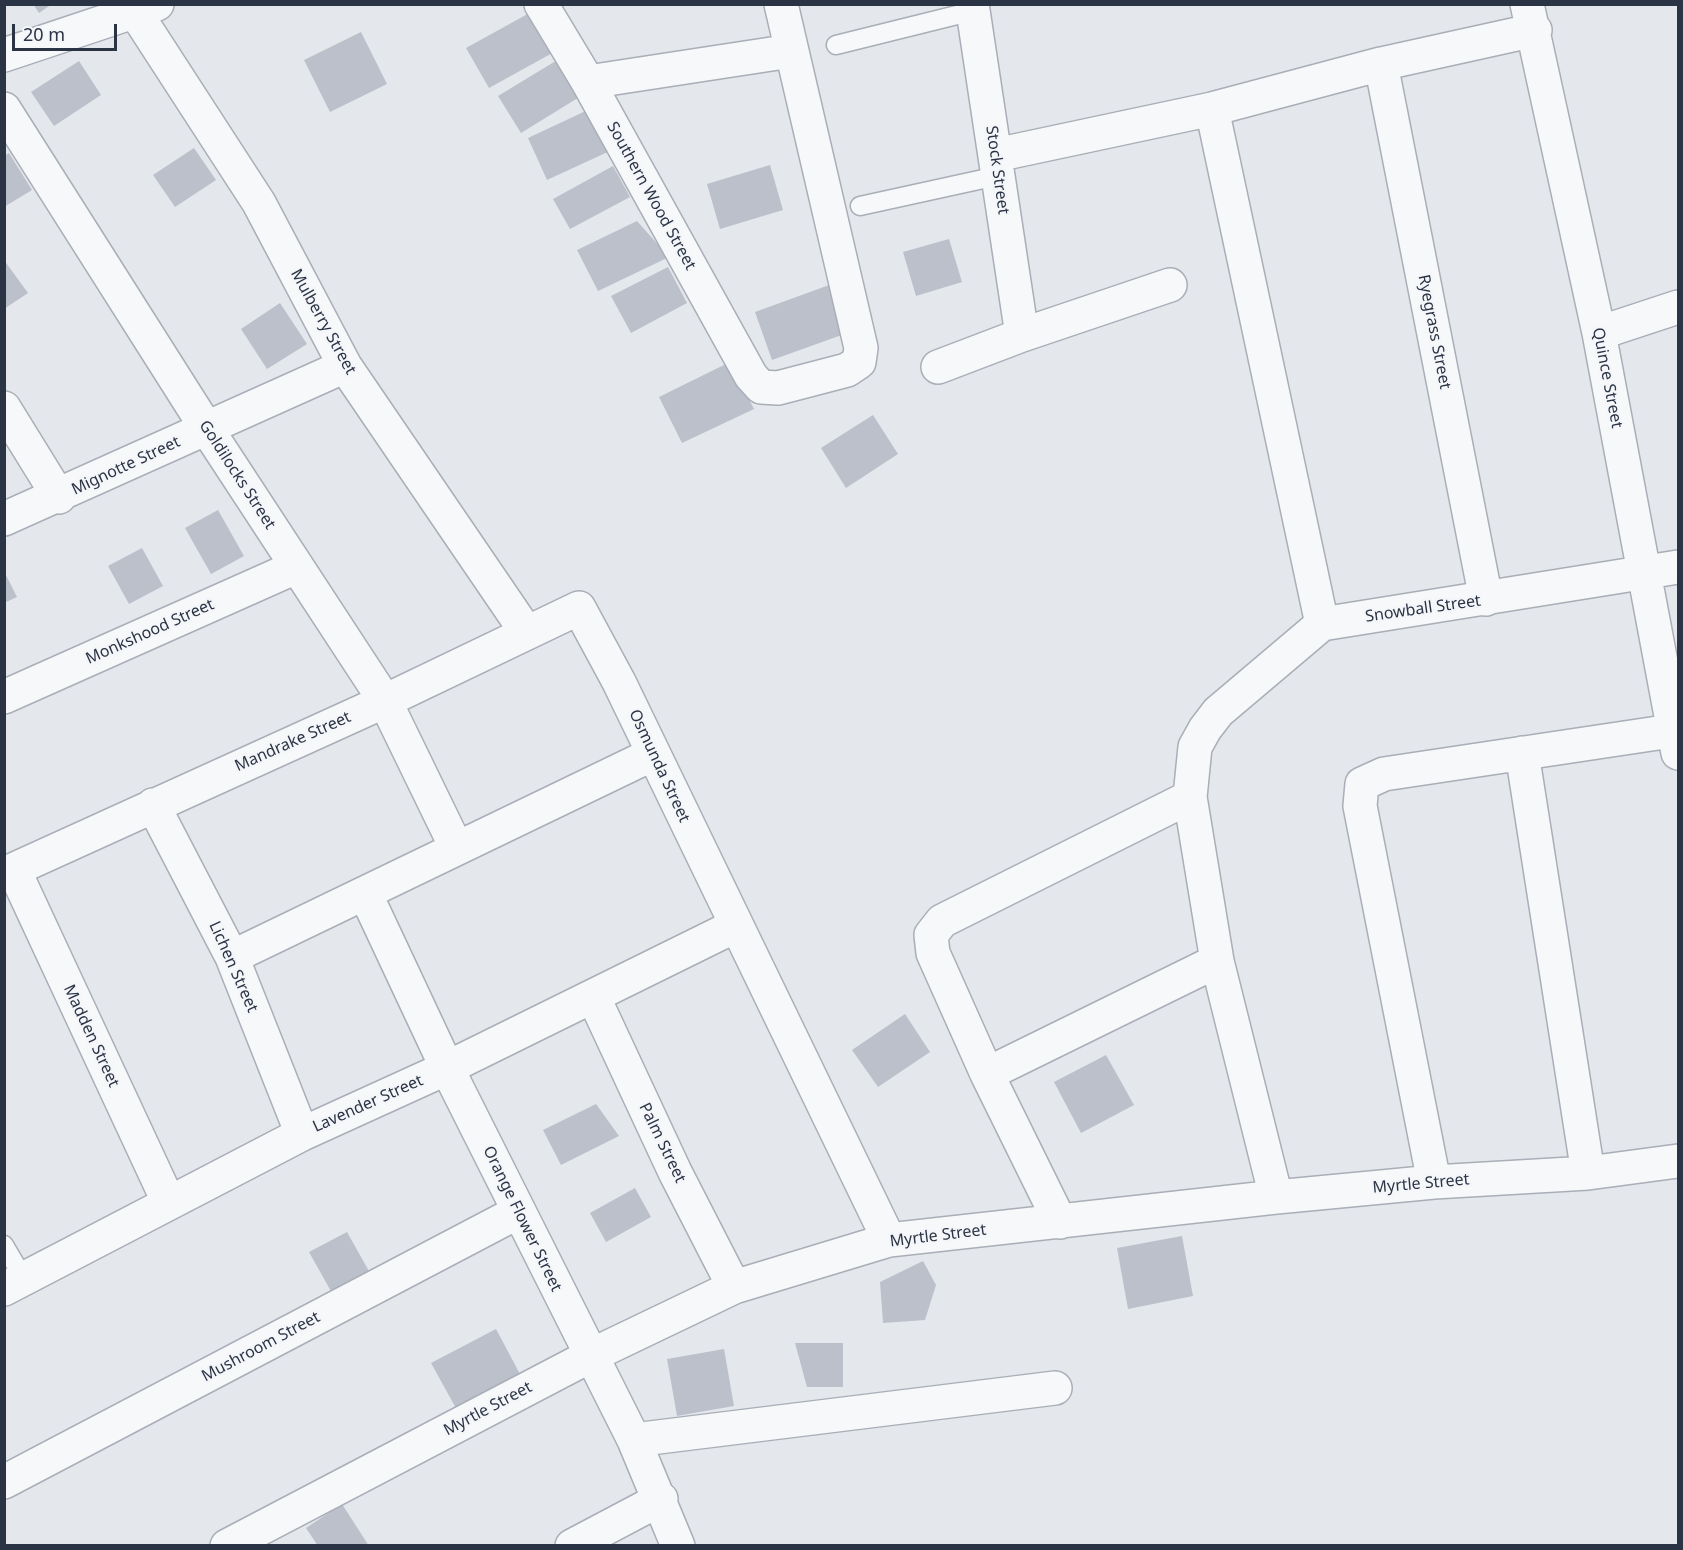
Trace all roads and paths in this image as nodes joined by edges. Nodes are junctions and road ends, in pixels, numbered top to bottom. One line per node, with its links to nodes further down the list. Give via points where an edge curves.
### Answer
1 (542, 4): 10 (street, Southern Wood Street)
2 (781, 4): 7 (street)
3 (980, 7): 6 (lane); 13 (street, Stock Street)
4 (141, 8): 8 (street); 19 (street, Mulberry Street, via 260,203)
5 (1531, 17): 9 (street); 17 (street, Quince Street)
6 (836, 45)
7 (790, 51): 10 (street); 10 (street, Southern Wood Street, via 861,348 859,362 847,370 778,388 761,387 751,376)
8 (4, 56)
9 (1381, 64): 12 (street); 28 (street, Ryegrass Street)
10 (588, 82)
11 (4, 109): 22 (street, Goldilocks Street)
12 (1212, 109): 13 (street); 30 (street)
13 (997, 165): 14 (lane); 18 (street, Stock Street)
14 (860, 206)
15 (1170, 285): 18 (street)
16 (1678, 307): 17 (street)
17 (1599, 333): 27 (street, Quince Street)
18 (1022, 335): 20 (street)
19 (345, 366): 22 (street, Mignotte Street); 31 (street, Mulberry Street)
20 (938, 367)
21 (4, 408): 23 (street)
22 (207, 429): 23 (street, Mignotte Street); 25 (street, Goldilocks Street)
23 (59, 497): 24 (street, Mignotte Street)
24 (4, 519)
25 (296, 567): 32 (street, Monkshood Street); 33 (street, Goldilocks Street)
26 (1678, 567): 27 (street, Snowball Street)
27 (1643, 572): 28 (street, Snowball Street); 34 (street, Quince Street)
28 (1486, 599): 30 (street, Snowball Street)
29 (579, 608): 31 (street, Mandrake Street); 36 (street, Osmunda Street)
30 (1322, 624): 37 (street, via 1218,712 1205,729 1195,747)
31 (527, 633): 33 (street, Mandrake Street)
32 (4, 697)
33 (385, 701): 38 (street, Mandrake Street); 39 (street, Goldilocks Street)
34 (1677, 738): 35 (street)
35 (1522, 753): 50 (street); 51 (street, via 1384,774 1362,784 1360,806)
36 (653, 754): 39 (street); 42 (street, Osmunda Street)
37 (1190, 797): 44 (street); 47 (street, via 942,921 930,935 933,953)
38 (153, 805): 40 (street, Mandrake Street); 43 (street, Lichen Street)
39 (456, 847): 41 (street)
40 (9, 872): 53 (street, Madden Street)
41 (365, 892): 43 (street); 46 (street, Orange Flower Street)
42 (735, 926): 45 (street, Lavender Street); 56 (street, Osmunda Street)
43 (232, 957): 48 (street, Lichen Street)
44 (1217, 961): 47 (street); 52 (street)
45 (593, 996): 46 (street, Lavender Street); 59 (street, Palm Street)
46 (447, 1068): 48 (street, Lavender Street); 54 (street, Orange Flower Street)
47 (987, 1074): 55 (street)
48 (302, 1134): 53 (street, Lavender Street)
49 (1678, 1161): 50 (street, Myrtle Street)
50 (1588, 1173): 51 (street, Myrtle Street)
51 (1434, 1182): 52 (street, Myrtle Street)
52 (1276, 1197): 55 (street, Myrtle Street)
53 (168, 1201): 58 (street, Lavender Street)
54 (518, 1212): 60 (street, Orange Flower Street); 63 (street, Mushroom Street)
55 (1060, 1222): 56 (street, Myrtle Street)
56 (889, 1240): 59 (street, Myrtle Street)
57 (4, 1245): 58 (lane)
58 (14, 1284)
59 (734, 1287): 60 (street, Myrtle Street)
60 (590, 1356): 62 (street, Orange Flower Street); 65 (street, Myrtle Street)
61 (1055, 1388): 62 (street)
62 (634, 1440): 64 (street, Orange Flower Street)
63 (4, 1482)
64 (661, 1498): 66 (street); 67 (street, Orange Flower Street)
65 (227, 1545)
66 (572, 1545)
67 (678, 1545)

